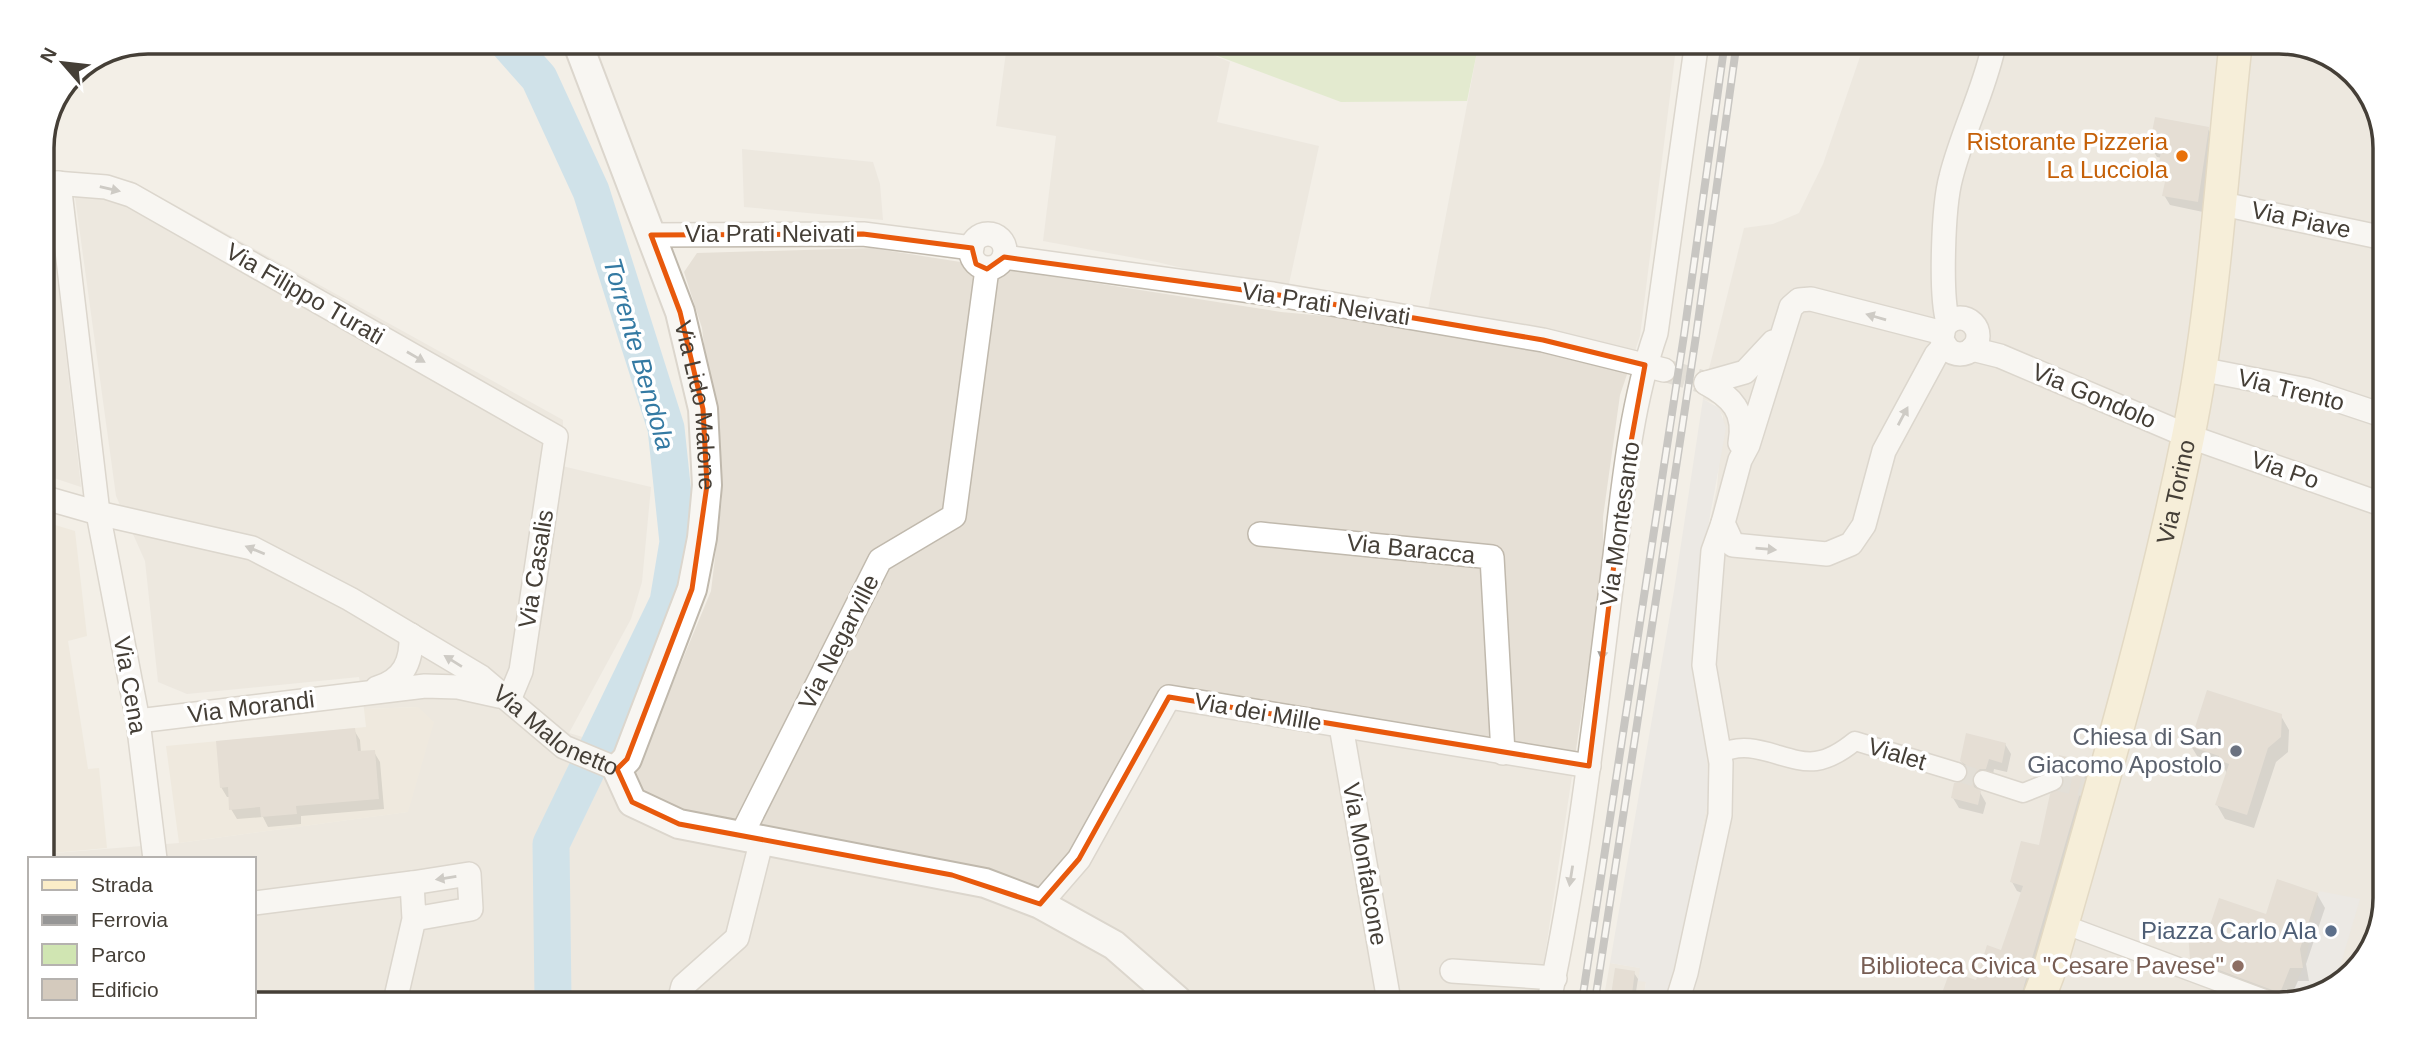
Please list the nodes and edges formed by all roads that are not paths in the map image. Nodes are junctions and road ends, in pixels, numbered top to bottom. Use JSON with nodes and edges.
{"nodes":[{"id":1,"x":582,"y":54,"type":"edge"},
{"id":2,"x":1695,"y":54,"type":"edge"},
{"id":3,"x":1992,"y":54,"type":"edge"},
{"id":4,"x":2235,"y":54,"type":"edge"},
{"id":5,"x":54,"y":183,"type":"edge"},
{"id":6,"x":2218,"y":203,"type":"junction"},
{"id":7,"x":54,"y":210,"type":"edge"},
{"id":8,"x":651,"y":235,"type":"junction"},
{"id":9,"x":2373,"y":236,"type":"edge"},
{"id":10,"x":972,"y":248,"type":"junction"},
{"id":11,"x":996,"y":263,"type":"junction"},
{"id":12,"x":1783,"y":328,"type":"junction"},
{"id":13,"x":1959,"y":334,"type":"junction"},
{"id":14,"x":1654,"y":368,"type":"junction"},
{"id":15,"x":2200,"y":369,"type":"junction"},
{"id":16,"x":2373,"y":412,"type":"edge"},
{"id":17,"x":2188,"y":436,"type":"junction"},
{"id":18,"x":556,"y":437,"type":"joint"},
{"id":19,"x":1740,"y":460,"type":"junction"},
{"id":20,"x":54,"y":500,"type":"edge"},
{"id":21,"x":2373,"y":501,"type":"edge"},
{"id":22,"x":98,"y":513,"type":"junction"},
{"id":23,"x":1723,"y":523,"type":"junction"},
{"id":24,"x":1260,"y":534,"type":"dead end"},
{"id":25,"x":1733,"y":545,"type":"junction"},
{"id":26,"x":1714,"y":560,"type":"junction"},
{"id":27,"x":411,"y":635,"type":"junction"},
{"id":28,"x":364,"y":692,"type":"junction"},
{"id":29,"x":509,"y":700,"type":"junction"},
{"id":30,"x":138,"y":721,"type":"junction"},
{"id":31,"x":1341,"y":726,"type":"junction"},
{"id":32,"x":1503,"y":752,"type":"junction"},
{"id":33,"x":1720,"y":754,"type":"junction"},
{"id":34,"x":612,"y":766,"type":"junction"},
{"id":35,"x":1589,"y":766,"type":"junction"},
{"id":36,"x":1957,"y":772,"type":"tunnel mouth"},
{"id":37,"x":1983,"y":780,"type":"tunnel mouth"},
{"id":38,"x":2053,"y":781,"type":"tunnel mouth"},
{"id":39,"x":752,"y":838,"type":"junction"},
{"id":40,"x":155,"y":857,"type":"edge"},
{"id":41,"x":412,"y":883,"type":"junction"},
{"id":42,"x":256,"y":903,"type":"edge"},
{"id":43,"x":1040,"y":904,"type":"junction"},
{"id":44,"x":414,"y":919,"type":"junction"},
{"id":45,"x":2063,"y":924,"type":"junction"},
{"id":46,"x":1452,"y":971,"type":"dead end"},
{"id":47,"x":1555,"y":978,"type":"junction"},
{"id":48,"x":397,"y":992,"type":"edge"},
{"id":49,"x":682,"y":992,"type":"edge"},
{"id":50,"x":1168,"y":992,"type":"edge"},
{"id":51,"x":1387,"y":992,"type":"edge"},
{"id":52,"x":1551,"y":992,"type":"edge"},
{"id":53,"x":1680,"y":992,"type":"edge"},
{"id":54,"x":2041,"y":992,"type":"edge"},
{"id":55,"x":2246,"y":992,"type":"edge"}],
"edges":[{"from":1,"to":8,"type":"street","name":"Via Lido Malone"},
{"from":2,"to":14,"type":"street","name":"Via Montesanto"},
{"from":3,"to":13,"type":"street","name":"Via Gondolo"},
{"from":4,"to":6,"type":"main road","name":"Via Torino"},
{"from":5,"to":18,"type":"street","name":"Via Filippo Turati","one_way":true},
{"from":6,"to":9,"type":"street","name":"Via Piave"},
{"from":6,"to":15,"type":"main road","name":"Via Torino"},
{"from":7,"to":22,"type":"street","name":"Via Cena"},
{"from":8,"to":10,"type":"street","name":"Via Prati Neivati"},
{"from":8,"to":34,"type":"street","name":"Via Lido Malone"},
{"from":10,"to":11,"type":"street"},
{"from":10,"to":11,"type":"street"},
{"from":11,"to":14,"type":"street","name":"Via Prati Neivati"},
{"from":11,"to":39,"type":"street","name":"Via Negarville"},
{"from":13,"to":12,"type":"street","one_way":true},
{"from":12,"to":19,"type":"street"},
{"from":12,"to":19,"type":"street"},
{"from":13,"to":17,"type":"street","name":"Via Gondolo"},
{"from":25,"to":13,"type":"street","one_way":true},
{"from":14,"to":35,"type":"street","name":"Via Montesanto","one_way":true},
{"from":15,"to":16,"type":"street","name":"Via Trento"},
{"from":15,"to":17,"type":"main road","name":"Via Torino"},
{"from":17,"to":21,"type":"street","name":"Via Po"},
{"from":17,"to":45,"type":"main road","name":"Via Torino"},
{"from":18,"to":29,"type":"street","name":"Via Casalis"},
{"from":19,"to":23,"type":"street"},
{"from":20,"to":22,"type":"street","name":"Via Malonetto"},
{"from":27,"to":22,"type":"street","name":"Via Malonetto","one_way":true},
{"from":22,"to":30,"type":"street","name":"Via Cena"},
{"from":23,"to":25,"type":"street"},
{"from":23,"to":26,"type":"street"},
{"from":24,"to":32,"type":"street","name":"Via Baracca"},
{"from":25,"to":26,"type":"street"},
{"from":26,"to":33,"type":"street"},
{"from":27,"to":28,"type":"street","name":"Via Morandi"},
{"from":29,"to":27,"type":"street","name":"Via Malonetto","one_way":true},
{"from":28,"to":29,"type":"street","name":"Via Morandi"},
{"from":28,"to":30,"type":"street","name":"Via Morandi"},
{"from":29,"to":34,"type":"street","name":"Via Malonetto"},
{"from":30,"to":40,"type":"street","name":"Via Cena"},
{"from":31,"to":32,"type":"street","name":"Via dei Mille"},
{"from":31,"to":43,"type":"street","name":"Via dei Mille"},
{"from":31,"to":51,"type":"street","name":"Via Monfalcone"},
{"from":32,"to":35,"type":"street","name":"Via dei Mille"},
{"from":33,"to":36,"type":"street","name":"Vialet"},
{"from":33,"to":53,"type":"street"},
{"from":34,"to":39,"type":"street","name":"Via Malonetto"},
{"from":35,"to":47,"type":"street","name":"Via Montesanto","one_way":true},
{"from":37,"to":38,"type":"street"},
{"from":39,"to":43,"type":"street","name":"Via Malonetto"},
{"from":39,"to":49,"type":"street"},
{"from":41,"to":42,"type":"street"},
{"from":41,"to":44,"type":"street"},
{"from":44,"to":41,"type":"street","one_way":true},
{"from":43,"to":50,"type":"street","name":"Via Malonetto"},
{"from":44,"to":48,"type":"street"},
{"from":45,"to":54,"type":"main road","name":"Via Torino"},
{"from":45,"to":55,"type":"street"},
{"from":46,"to":47,"type":"street"},
{"from":47,"to":52,"type":"street","name":"Via Montesanto"}]}
